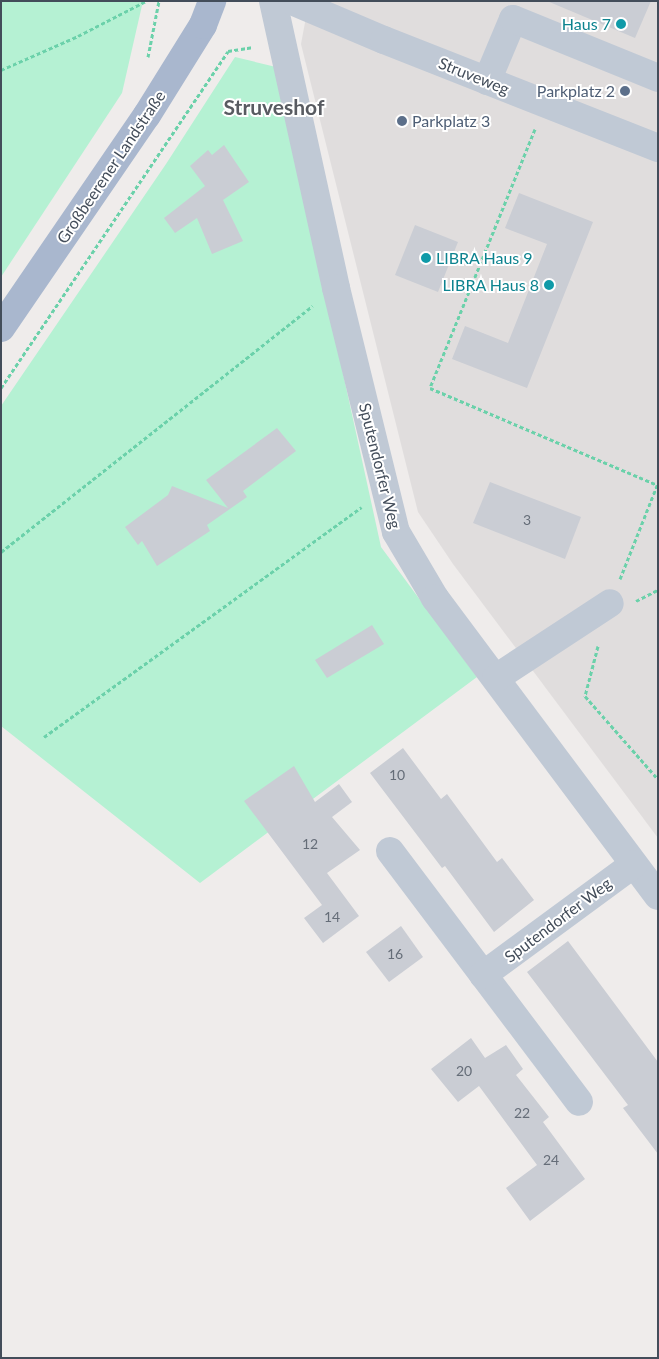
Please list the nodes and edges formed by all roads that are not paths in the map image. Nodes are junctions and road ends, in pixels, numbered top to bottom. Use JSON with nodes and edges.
{"nodes":[{"id":1,"x":212,"y":1,"type":"edge"},
{"id":2,"x":273,"y":1,"type":"edge"},
{"id":3,"x":292,"y":1,"type":"edge"},
{"id":4,"x":658,"y":78,"type":"edge"},
{"id":5,"x":487,"y":81,"type":"junction"},
{"id":6,"x":658,"y":147,"type":"edge"},
{"id":7,"x":1,"y":328,"type":"edge"},
{"id":8,"x":623,"y":603,"type":"road end"},
{"id":9,"x":496,"y":678,"type":"junction"},
{"id":10,"x":390,"y":851,"type":"dead end"},
{"id":11,"x":634,"y":864,"type":"junction"},
{"id":12,"x":658,"y":896,"type":"edge"},
{"id":13,"x":483,"y":976,"type":"junction"},
{"id":14,"x":579,"y":1102,"type":"dead end"}],
"edges":[{"from":1,"to":7,"type":"main road","name":"Großbeerener Landstraße"},
{"from":2,"to":9,"type":"street","name":"Sputendorfer Weg"},
{"from":3,"to":5,"type":"street","name":"Struveweg"},
{"from":4,"to":5,"type":"street"},
{"from":5,"to":6,"type":"street","name":"Struveweg"},
{"from":8,"to":9,"type":"street"},
{"from":9,"to":11,"type":"street","name":"Sputendorfer Weg"},
{"from":10,"to":13,"type":"street"},
{"from":11,"to":12,"type":"street","name":"Sputendorfer Weg"},
{"from":11,"to":13,"type":"street","name":"Sputendorfer Weg"},
{"from":13,"to":14,"type":"street"}]}
